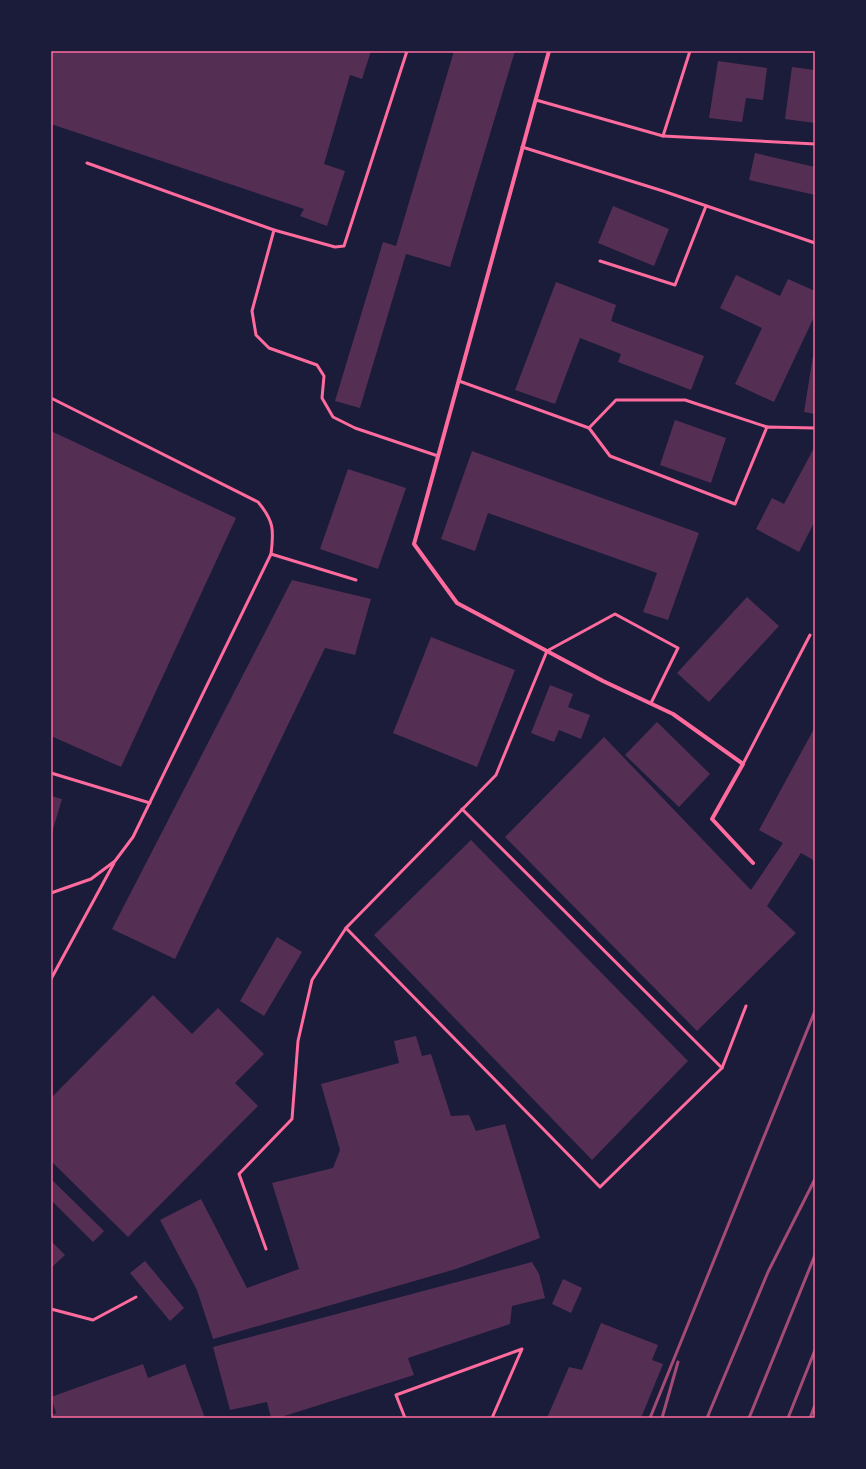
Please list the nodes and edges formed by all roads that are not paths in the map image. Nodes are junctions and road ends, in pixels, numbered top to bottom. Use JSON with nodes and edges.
{"nodes":[{"id":1,"x":407,"y":51,"type":"edge"},
{"id":2,"x":549,"y":51,"type":"edge"},
{"id":3,"x":690,"y":51,"type":"edge"},
{"id":4,"x":536,"y":100,"type":"junction"},
{"id":5,"x":663,"y":136,"type":"junction"},
{"id":6,"x":815,"y":144,"type":"edge"},
{"id":7,"x":522,"y":147,"type":"junction"},
{"id":8,"x":87,"y":163,"type":"dead end"},
{"id":9,"x":706,"y":206,"type":"junction"},
{"id":10,"x":274,"y":230,"type":"junction"},
{"id":11,"x":815,"y":243,"type":"edge"},
{"id":12,"x":600,"y":261,"type":"dead end"},
{"id":13,"x":459,"y":381,"type":"junction"},
{"id":14,"x":51,"y":398,"type":"edge"},
{"id":15,"x":766,"y":427,"type":"junction"},
{"id":16,"x":589,"y":428,"type":"junction"},
{"id":17,"x":815,"y":428,"type":"edge"},
{"id":18,"x":438,"y":456,"type":"junction"},
{"id":19,"x":271,"y":554,"type":"junction"},
{"id":20,"x":356,"y":580,"type":"dead end"},
{"id":21,"x":810,"y":636,"type":"dead end"},
{"id":22,"x":547,"y":651,"type":"junction"},
{"id":23,"x":651,"y":703,"type":"junction"},
{"id":24,"x":743,"y":764,"type":"junction"},
{"id":25,"x":51,"y":773,"type":"edge"},
{"id":26,"x":150,"y":803,"type":"junction"},
{"id":27,"x":462,"y":809,"type":"junction"},
{"id":28,"x":115,"y":861,"type":"junction"},
{"id":29,"x":754,"y":863,"type":"dead end"},
{"id":30,"x":51,"y":893,"type":"edge"},
{"id":31,"x":346,"y":928,"type":"junction"},
{"id":32,"x":51,"y":979,"type":"edge"},
{"id":33,"x":746,"y":1006,"type":"dead end"},
{"id":34,"x":722,"y":1068,"type":"junction"},
{"id":35,"x":266,"y":1249,"type":"dead end"},
{"id":36,"x":136,"y":1297,"type":"dead end"},
{"id":37,"x":51,"y":1309,"type":"edge"},
{"id":38,"x":405,"y":1418,"type":"edge"},
{"id":39,"x":492,"y":1418,"type":"edge"}],
"edges":[{"from":1,"to":10,"type":"lane"},
{"from":2,"to":4,"type":"street"},
{"from":3,"to":5,"type":"lane"},
{"from":4,"to":5,"type":"lane"},
{"from":4,"to":7,"type":"street"},
{"from":5,"to":6,"type":"lane"},
{"from":7,"to":9,"type":"lane"},
{"from":7,"to":13,"type":"street"},
{"from":8,"to":10,"type":"lane"},
{"from":9,"to":11,"type":"lane"},
{"from":9,"to":12,"type":"lane"},
{"from":10,"to":18,"type":"lane"},
{"from":13,"to":16,"type":"lane"},
{"from":13,"to":18,"type":"street"},
{"from":14,"to":19,"type":"lane"},
{"from":15,"to":16,"type":"lane"},
{"from":15,"to":16,"type":"lane"},
{"from":15,"to":17,"type":"lane"},
{"from":18,"to":22,"type":"street"},
{"from":19,"to":20,"type":"lane"},
{"from":19,"to":26,"type":"lane"},
{"from":21,"to":24,"type":"lane"},
{"from":22,"to":23,"type":"street"},
{"from":22,"to":23,"type":"lane"},
{"from":22,"to":27,"type":"lane"},
{"from":23,"to":24,"type":"street"},
{"from":24,"to":29,"type":"street"},
{"from":25,"to":26,"type":"lane"},
{"from":26,"to":28,"type":"lane"},
{"from":27,"to":31,"type":"lane"},
{"from":27,"to":34,"type":"lane"},
{"from":28,"to":30,"type":"lane"},
{"from":28,"to":32,"type":"lane"},
{"from":31,"to":34,"type":"lane"},
{"from":31,"to":35,"type":"lane"},
{"from":33,"to":34,"type":"lane"},
{"from":36,"to":37,"type":"lane"},
{"from":38,"to":39,"type":"lane"}]}
